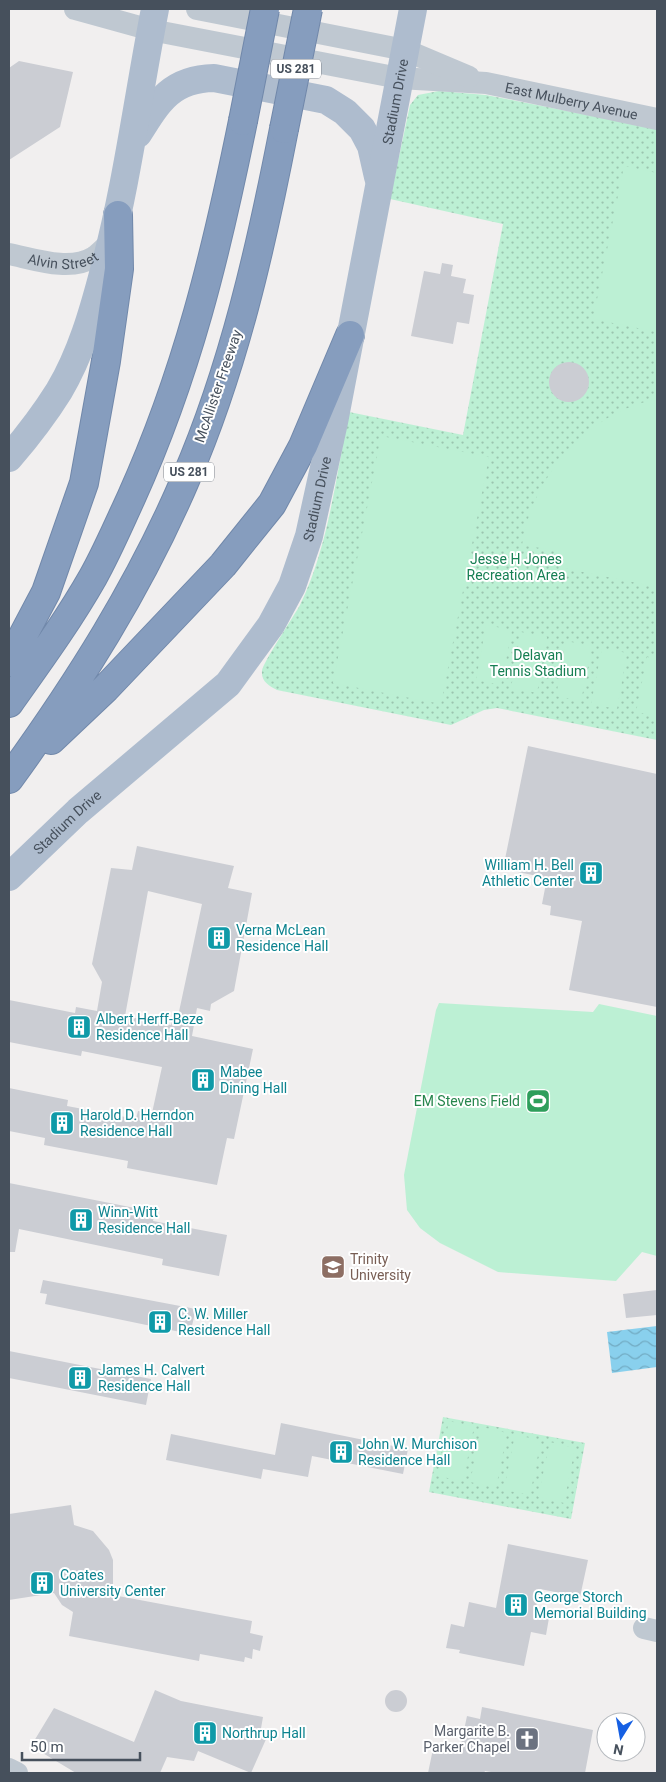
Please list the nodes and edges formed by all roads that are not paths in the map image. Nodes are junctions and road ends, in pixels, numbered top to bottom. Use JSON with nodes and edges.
{"nodes":[{"id":1,"x":75,"y":9,"type":"edge"},
{"id":2,"x":197,"y":9,"type":"edge"},
{"id":3,"x":265,"y":9,"type":"edge"},
{"id":4,"x":308,"y":9,"type":"edge"},
{"id":5,"x":413,"y":9,"type":"edge"},
{"id":6,"x":153,"y":19,"type":"edge"},
{"id":7,"x":405,"y":50,"type":"junction"},
{"id":8,"x":399,"y":78,"type":"junction"},
{"id":9,"x":486,"y":84,"type":"junction"},
{"id":10,"x":657,"y":119,"type":"edge"},
{"id":11,"x":132,"y":145,"type":"junction"},
{"id":12,"x":379,"y":183,"type":"junction"},
{"id":13,"x":115,"y":228,"type":"junction"},
{"id":14,"x":9,"y":254,"type":"edge"},
{"id":15,"x":350,"y":335,"type":"junction"},
{"id":16,"x":9,"y":458,"type":"edge"},
{"id":17,"x":9,"y":662,"type":"edge"},
{"id":18,"x":9,"y":703,"type":"edge"},
{"id":19,"x":9,"y":779,"type":"edge"},
{"id":20,"x":9,"y":877,"type":"edge"},
{"id":21,"x":9,"y":1769,"type":"edge"},
{"id":22,"x":16,"y":1773,"type":"edge"}],
"edges":[{"from":1,"to":6,"type":"street","name":"East Mulberry Avenue"},
{"from":2,"to":7,"type":"street","name":"East Mulberry Avenue"},
{"from":3,"to":18,"type":"highway","number":"US 281","bridge":true},
{"from":4,"to":19,"type":"highway","name":"McAllister Freeway","number":"US 281","bridge":true},
{"from":5,"to":7,"type":"main road","name":"Stadium Drive"},
{"from":6,"to":8,"type":"street","name":"East Mulberry Avenue"},
{"from":6,"to":11,"type":"main road"},
{"from":7,"to":8,"type":"main road","name":"Stadium Drive"},
{"from":7,"to":9,"type":"street","name":"East Mulberry Avenue"},
{"from":8,"to":9,"type":"street","name":"East Mulberry Avenue"},
{"from":8,"to":12,"type":"main road","name":"Stadium Drive"},
{"from":9,"to":10,"type":"street","name":"East Mulberry Avenue"},
{"from":11,"to":12,"type":"main road"},
{"from":11,"to":13,"type":"main road"},
{"from":12,"to":15,"type":"main road","name":"Stadium Drive"},
{"from":13,"to":14,"type":"street","name":"Alvin Street"},
{"from":13,"to":16,"type":"main road"},
{"from":13,"to":17,"type":"highway"},
{"from":15,"to":19,"type":"highway"},
{"from":15,"to":20,"type":"main road","name":"Stadium Drive"},
{"from":21,"to":22,"type":"street"}]}
